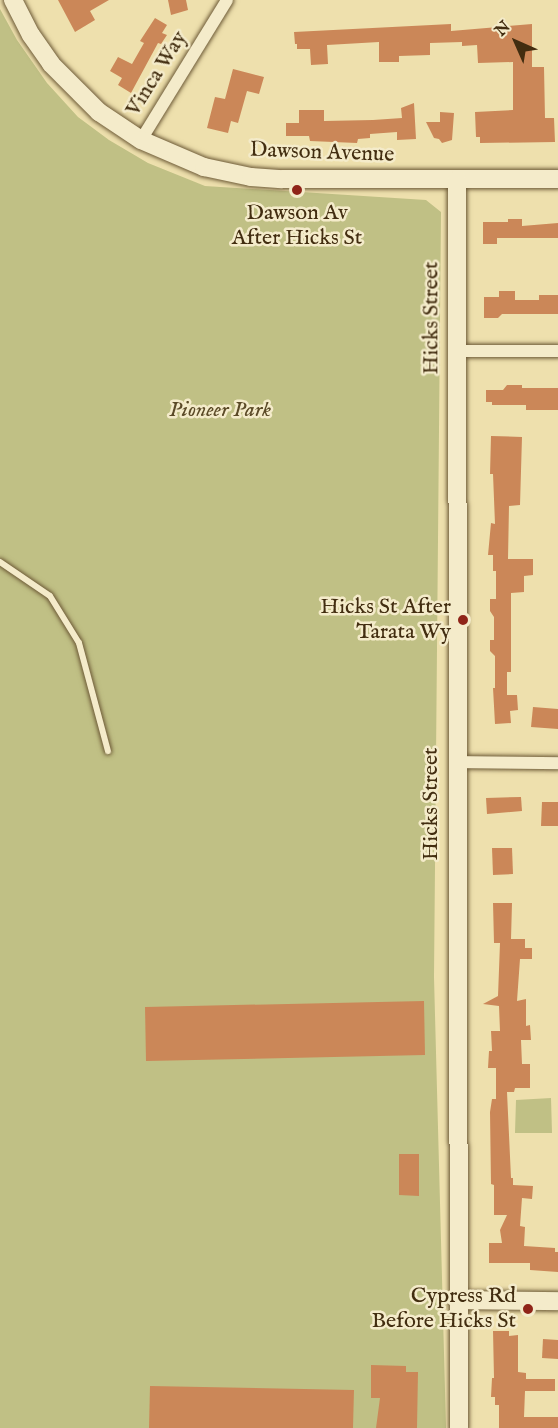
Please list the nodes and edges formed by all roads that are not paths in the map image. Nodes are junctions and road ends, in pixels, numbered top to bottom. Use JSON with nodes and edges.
{"nodes":[{"id":1,"x":13,"y":0,"type":"edge"},
{"id":2,"x":227,"y":0,"type":"edge"},
{"id":3,"x":141,"y":140,"type":"junction"},
{"id":4,"x":558,"y":179,"type":"edge"},
{"id":5,"x":457,"y":180,"type":"junction"},
{"id":6,"x":456,"y":351,"type":"junction"},
{"id":7,"x":558,"y":351,"type":"edge"},
{"id":8,"x":0,"y":562,"type":"edge"},
{"id":9,"x":108,"y":751,"type":"dead end"},
{"id":10,"x":456,"y":762,"type":"junction"},
{"id":11,"x":558,"y":763,"type":"edge"},
{"id":12,"x":457,"y":1300,"type":"junction"},
{"id":13,"x":558,"y":1301,"type":"edge"},
{"id":14,"x":459,"y":1428,"type":"edge"}],
"edges":[{"from":1,"to":3,"type":"street","name":"Dawson Avenue"},
{"from":2,"to":3,"type":"street","name":"Vinca Way"},
{"from":3,"to":5,"type":"street","name":"Dawson Avenue"},
{"from":4,"to":5,"type":"street","name":"Dawson Avenue"},
{"from":5,"to":6,"type":"street","name":"Hicks Street"},
{"from":6,"to":7,"type":"street"},
{"from":6,"to":10,"type":"street","name":"Hicks Street"},
{"from":8,"to":9,"type":"lane"},
{"from":10,"to":11,"type":"street"},
{"from":10,"to":12,"type":"street","name":"Hicks Street"},
{"from":12,"to":13,"type":"street"},
{"from":12,"to":14,"type":"street","name":"Hicks Street"}]}
